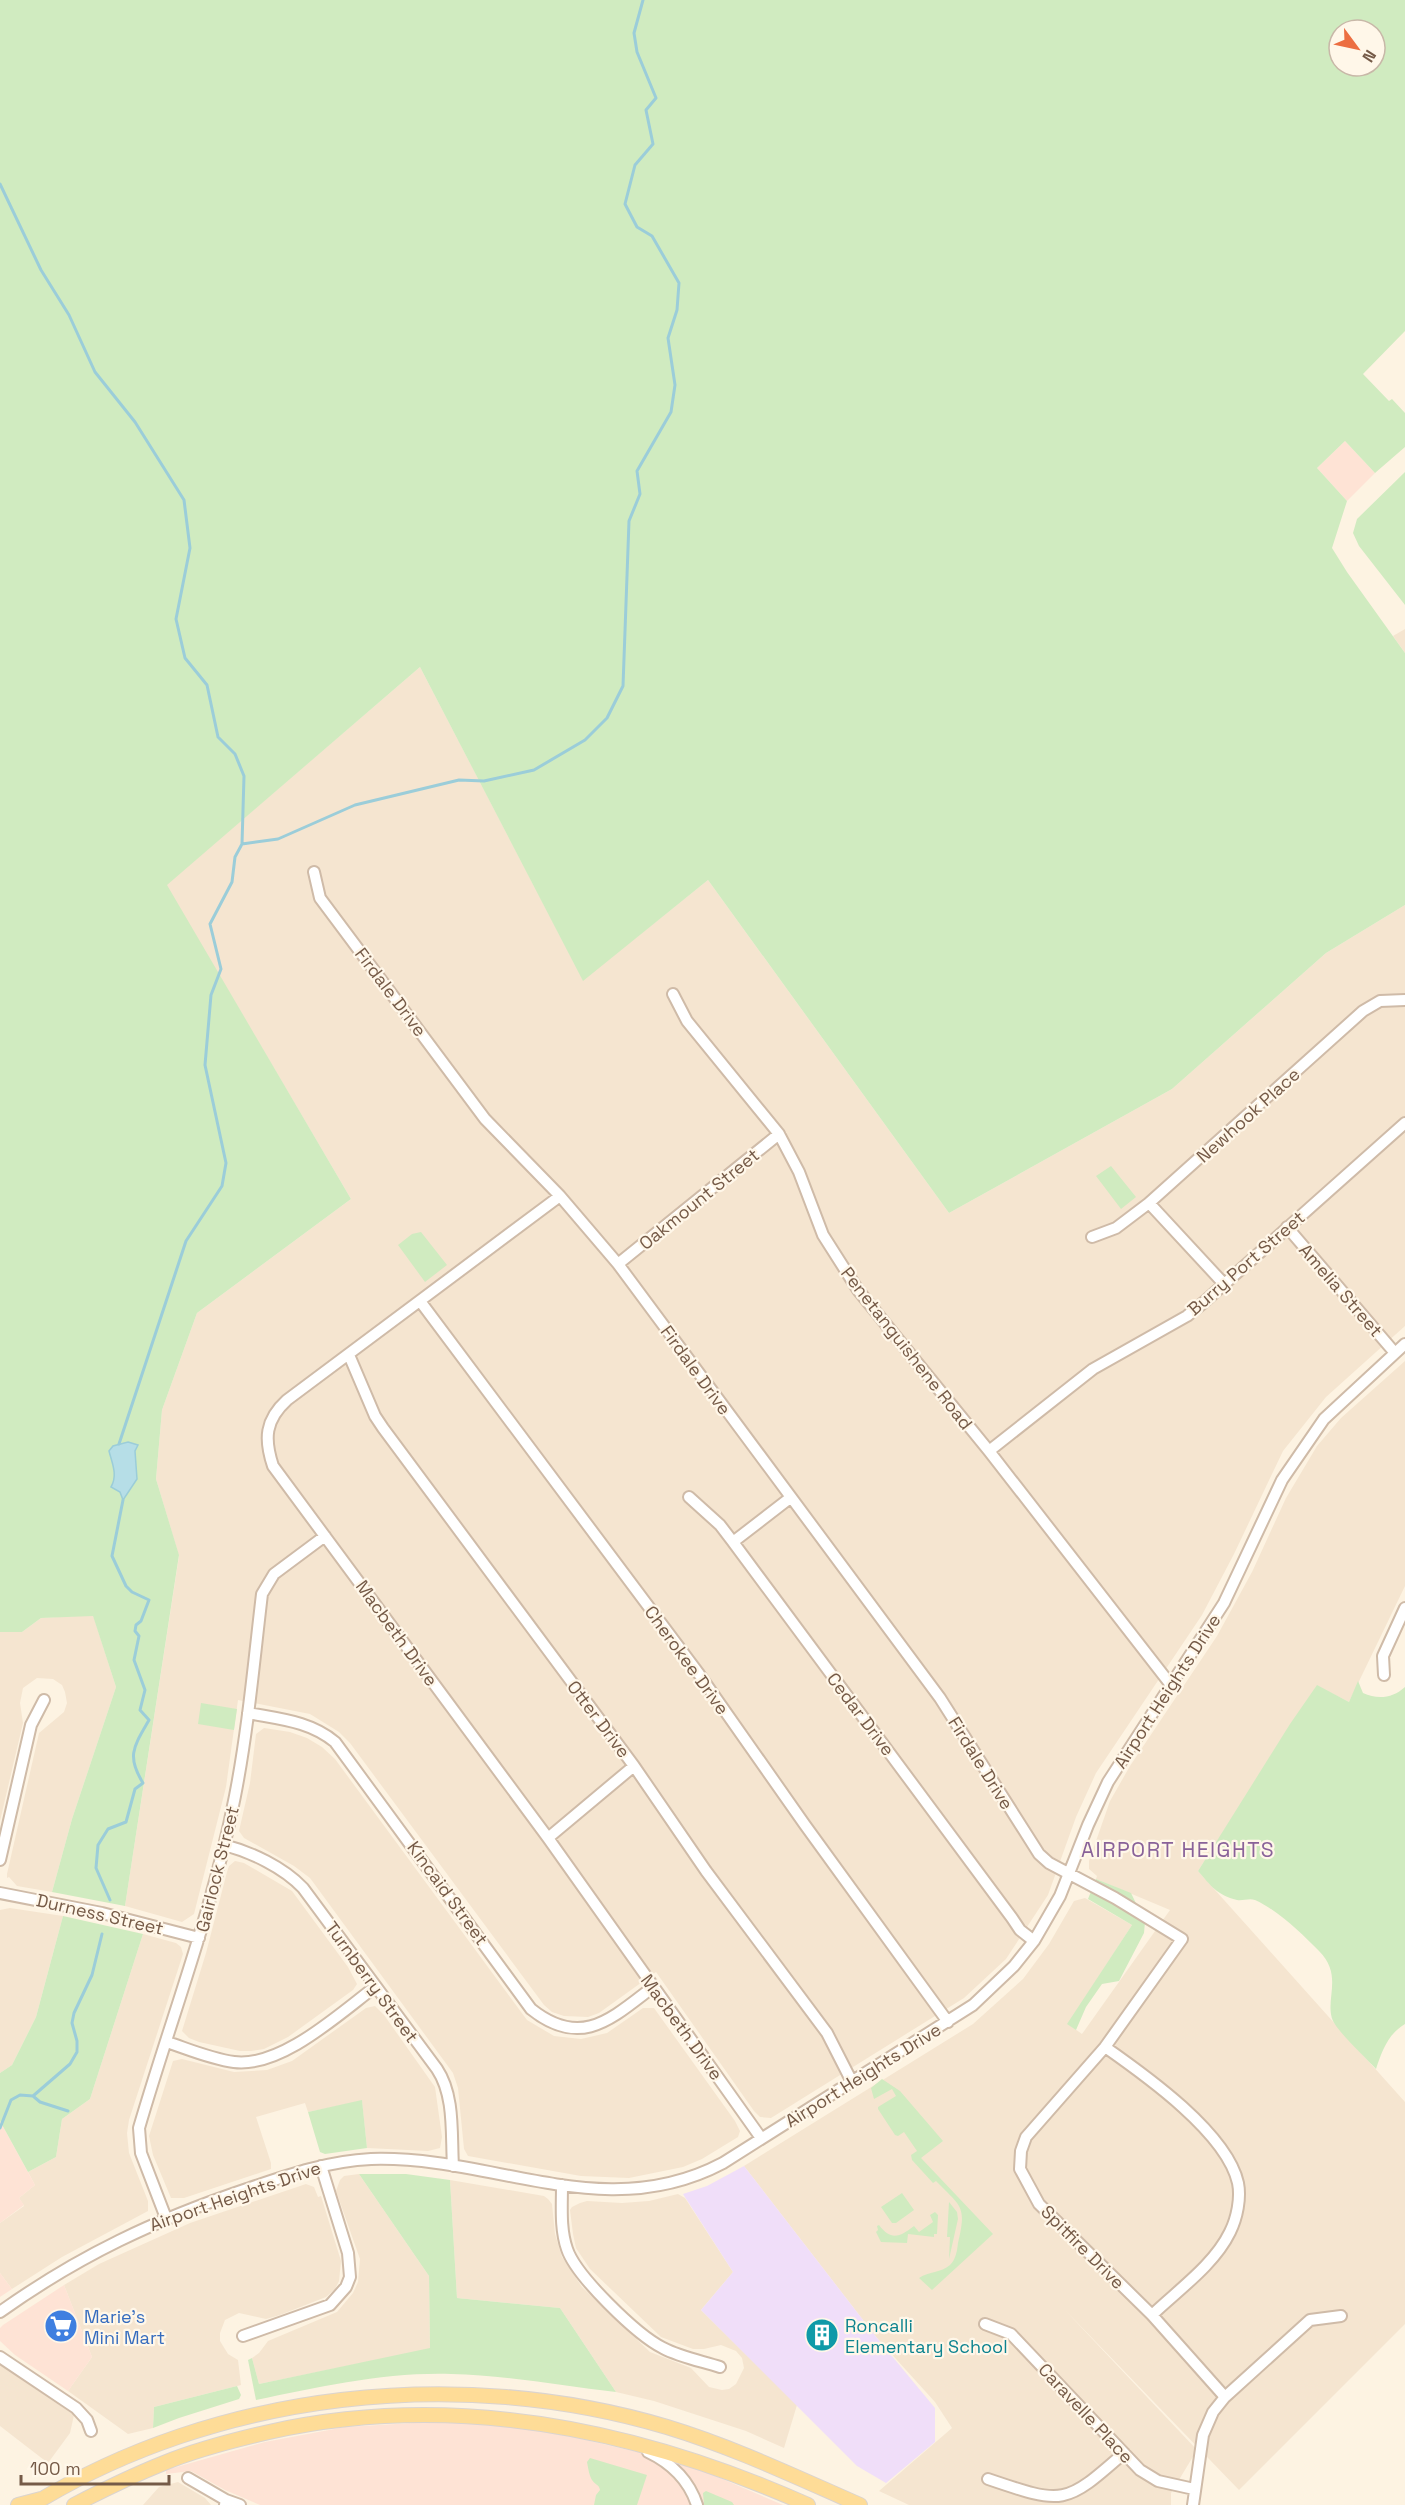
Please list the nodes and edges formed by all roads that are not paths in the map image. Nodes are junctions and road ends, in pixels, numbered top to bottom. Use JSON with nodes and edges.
{"nodes":[{"id":1,"x":314,"y":872,"type":"dead end"},
{"id":2,"x":673,"y":994,"type":"dead end"},
{"id":3,"x":1405,"y":1000,"type":"edge"},
{"id":4,"x":1405,"y":1124,"type":"edge"},
{"id":5,"x":779,"y":1134,"type":"junction"},
{"id":6,"x":560,"y":1196,"type":"junction"},
{"id":7,"x":1149,"y":1203,"type":"junction"},
{"id":8,"x":1287,"y":1227,"type":"junction"},
{"id":9,"x":1092,"y":1237,"type":"dead end"},
{"id":10,"x":618,"y":1264,"type":"junction"},
{"id":11,"x":1225,"y":1285,"type":"junction"},
{"id":12,"x":420,"y":1301,"type":"junction"},
{"id":13,"x":1405,"y":1344,"type":"edge"},
{"id":14,"x":1395,"y":1353,"type":"junction"},
{"id":15,"x":349,"y":1355,"type":"junction"},
{"id":16,"x":989,"y":1451,"type":"junction"},
{"id":17,"x":689,"y":1497,"type":"dead end"},
{"id":18,"x":790,"y":1498,"type":"junction"},
{"id":19,"x":325,"y":1536,"type":"junction"},
{"id":20,"x":734,"y":1542,"type":"junction"},
{"id":21,"x":1405,"y":1608,"type":"edge"},
{"id":22,"x":1384,"y":1675,"type":"dead end"},
{"id":23,"x":1171,"y":1685,"type":"junction"},
{"id":24,"x":44,"y":1701,"type":"dead end"},
{"id":25,"x":248,"y":1713,"type":"junction"},
{"id":26,"x":634,"y":1766,"type":"junction"},
{"id":27,"x":548,"y":1838,"type":"junction"},
{"id":28,"x":224,"y":1845,"type":"junction"},
{"id":29,"x":1,"y":1847,"type":"edge"},
{"id":30,"x":0,"y":1860,"type":"edge"},
{"id":31,"x":1070,"y":1873,"type":"junction"},
{"id":32,"x":0,"y":1893,"type":"edge"},
{"id":33,"x":199,"y":1938,"type":"junction"},
{"id":34,"x":1182,"y":1939,"type":"joint"},
{"id":35,"x":1034,"y":1941,"type":"junction"},
{"id":36,"x":375,"y":1987,"type":"junction"},
{"id":37,"x":653,"y":1987,"type":"junction"},
{"id":38,"x":948,"y":2022,"type":"junction"},
{"id":39,"x":167,"y":2042,"type":"junction"},
{"id":40,"x":1105,"y":2047,"type":"junction"},
{"id":41,"x":852,"y":2082,"type":"junction"},
{"id":42,"x":761,"y":2138,"type":"junction"},
{"id":43,"x":321,"y":2166,"type":"junction"},
{"id":44,"x":453,"y":2166,"type":"junction"},
{"id":45,"x":562,"y":2185,"type":"junction"},
{"id":46,"x":166,"y":2218,"type":"junction"},
{"id":47,"x":0,"y":2312,"type":"edge"},
{"id":48,"x":1152,"y":2315,"type":"junction"},
{"id":49,"x":1341,"y":2316,"type":"dead end"},
{"id":50,"x":985,"y":2324,"type":"dead end"},
{"id":51,"x":243,"y":2336,"type":"dead end"},
{"id":52,"x":0,"y":2357,"type":"edge"},
{"id":53,"x":720,"y":2367,"type":"dead end"},
{"id":54,"x":1225,"y":2397,"type":"junction"},
{"id":55,"x":91,"y":2431,"type":"dead end"},
{"id":56,"x":621,"y":2439,"type":"junction"},
{"id":57,"x":1124,"y":2454,"type":"junction"},
{"id":58,"x":188,"y":2478,"type":"dead end"},
{"id":59,"x":988,"y":2479,"type":"dead end"},
{"id":60,"x":1194,"y":2489,"type":"junction"},
{"id":61,"x":38,"y":2502,"type":"edge"},
{"id":62,"x":226,"y":2503,"type":"edge"},
{"id":63,"x":18,"y":2505,"type":"edge"},
{"id":64,"x":74,"y":2505,"type":"edge"},
{"id":65,"x":240,"y":2505,"type":"edge"},
{"id":66,"x":697,"y":2505,"type":"edge"},
{"id":67,"x":808,"y":2505,"type":"edge"},
{"id":68,"x":860,"y":2505,"type":"edge"},
{"id":69,"x":1192,"y":2505,"type":"edge"}],
"edges":[{"from":1,"to":6,"type":"street","name":"Firdale Drive"},
{"from":2,"to":5,"type":"street","name":"Penetanguishene Road"},
{"from":3,"to":7,"type":"street","name":"Newhook Place"},
{"from":4,"to":8,"type":"street","name":"Burry Port Street"},
{"from":5,"to":10,"type":"street","name":"Oakmount Street"},
{"from":5,"to":16,"type":"street","name":"Penetanguishene Road"},
{"from":6,"to":10,"type":"street","name":"Firdale Drive"},
{"from":6,"to":12,"type":"street","name":"Macbeth Drive"},
{"from":7,"to":9,"type":"street","name":"Newhook Place"},
{"from":7,"to":11,"type":"street"},
{"from":8,"to":11,"type":"street","name":"Burry Port Street"},
{"from":8,"to":14,"type":"street","name":"Amelia Street"},
{"from":10,"to":18,"type":"street","name":"Firdale Drive"},
{"from":11,"to":16,"type":"street","name":"Burry Port Street"},
{"from":12,"to":15,"type":"street","name":"Macbeth Drive"},
{"from":12,"to":38,"type":"street","name":"Cherokee Drive"},
{"from":13,"to":14,"type":"street","name":"Airport Heights Drive"},
{"from":14,"to":23,"type":"street","name":"Airport Heights Drive"},
{"from":15,"to":19,"type":"street","name":"Macbeth Drive"},
{"from":15,"to":26,"type":"street","name":"Otter Drive"},
{"from":16,"to":23,"type":"street","name":"Penetanguishene Road"},
{"from":17,"to":20,"type":"street","name":"Cedar Drive"},
{"from":18,"to":20,"type":"street"},
{"from":18,"to":31,"type":"street","name":"Firdale Drive"},
{"from":19,"to":25,"type":"street","name":"Gairlock Street"},
{"from":19,"to":27,"type":"street","name":"Macbeth Drive"},
{"from":20,"to":35,"type":"street","name":"Cedar Drive"},
{"from":21,"to":22,"type":"street"},
{"from":23,"to":31,"type":"street","name":"Airport Heights Drive"},
{"from":24,"to":29,"type":"street"},
{"from":25,"to":28,"type":"street","name":"Gairlock Street"},
{"from":25,"to":37,"type":"street","name":"Kincaid Street"},
{"from":26,"to":27,"type":"street"},
{"from":26,"to":41,"type":"street","name":"Otter Drive"},
{"from":27,"to":37,"type":"street","name":"Macbeth Drive"},
{"from":28,"to":33,"type":"street","name":"Gairlock Street"},
{"from":28,"to":36,"type":"street","name":"Turnberry Street"},
{"from":29,"to":30,"type":"street"},
{"from":31,"to":34,"type":"street","name":"Firdale Drive"},
{"from":31,"to":35,"type":"street","name":"Airport Heights Drive"},
{"from":32,"to":33,"type":"street","name":"Durness Street"},
{"from":33,"to":39,"type":"street","name":"Gairlock Street"},
{"from":34,"to":40,"type":"street","name":"Spitfire Drive"},
{"from":35,"to":38,"type":"street","name":"Airport Heights Drive"},
{"from":36,"to":39,"type":"street"},
{"from":36,"to":44,"type":"street","name":"Turnberry Street"},
{"from":37,"to":42,"type":"street","name":"Macbeth Drive"},
{"from":38,"to":41,"type":"street","name":"Airport Heights Drive"},
{"from":39,"to":46,"type":"street","name":"Gairlock Street"},
{"from":40,"to":48,"type":"street","name":"Spitfire Drive"},
{"from":40,"to":48,"type":"street"},
{"from":41,"to":42,"type":"street","name":"Airport Heights Drive"},
{"from":42,"to":45,"type":"street","name":"Airport Heights Drive"},
{"from":43,"to":44,"type":"street","name":"Airport Heights Drive"},
{"from":43,"to":46,"type":"street","name":"Airport Heights Drive"},
{"from":43,"to":51,"type":"street"},
{"from":44,"to":45,"type":"street","name":"Airport Heights Drive"},
{"from":45,"to":53,"type":"street"},
{"from":46,"to":47,"type":"street","name":"Airport Heights Drive"},
{"from":48,"to":54,"type":"street","name":"Spitfire Drive"},
{"from":49,"to":54,"type":"street"},
{"from":50,"to":57,"type":"street","name":"Caravelle Place"},
{"from":52,"to":55,"type":"street"},
{"from":54,"to":60,"type":"street"},
{"from":56,"to":64,"type":"main road"},
{"from":56,"to":66,"type":"street"},
{"from":56,"to":67,"type":"main road"},
{"from":57,"to":59,"type":"street"},
{"from":57,"to":60,"type":"street","name":"Caravelle Place"},
{"from":58,"to":62,"type":"street"},
{"from":60,"to":69,"type":"street"},
{"from":61,"to":63,"type":"main road"},
{"from":61,"to":68,"type":"main road"},
{"from":62,"to":65,"type":"street"}]}
